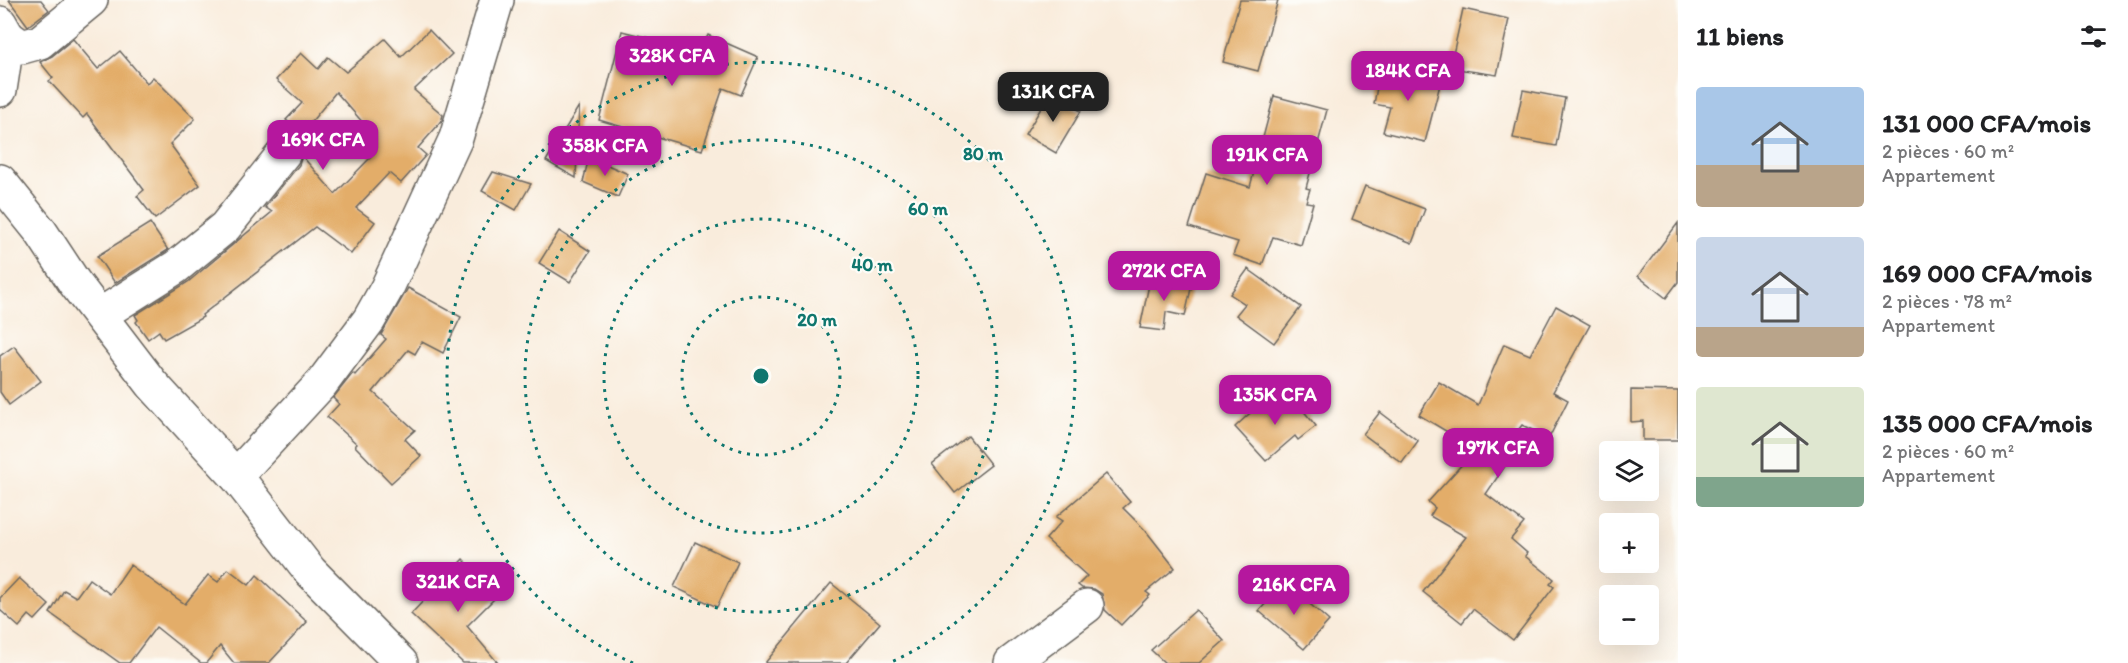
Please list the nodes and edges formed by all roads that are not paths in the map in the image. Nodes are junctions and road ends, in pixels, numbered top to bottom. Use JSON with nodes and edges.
{"nodes":[{"id":1,"x":91,"y":0,"type":"edge"},
{"id":2,"x":497,"y":0,"type":"edge"},
{"id":3,"x":4,"y":30,"type":"edge"},
{"id":4,"x":0,"y":90,"type":"edge"},
{"id":5,"x":284,"y":153,"type":"dead end"},
{"id":6,"x":0,"y":180,"type":"edge"},
{"id":7,"x":100,"y":315,"type":"junction"},
{"id":8,"x":236,"y":476,"type":"junction"},
{"id":9,"x":1087,"y":606,"type":"dead end"},
{"id":10,"x":401,"y":663,"type":"edge"},
{"id":11,"x":1011,"y":663,"type":"edge"}],
"edges":[{"from":1,"to":3,"type":"street"},
{"from":2,"to":8,"type":"street"},
{"from":3,"to":4,"type":"street"},
{"from":5,"to":7,"type":"street"},
{"from":6,"to":7,"type":"street"},
{"from":7,"to":8,"type":"street"},
{"from":8,"to":10,"type":"street"},
{"from":9,"to":11,"type":"street"}]}
